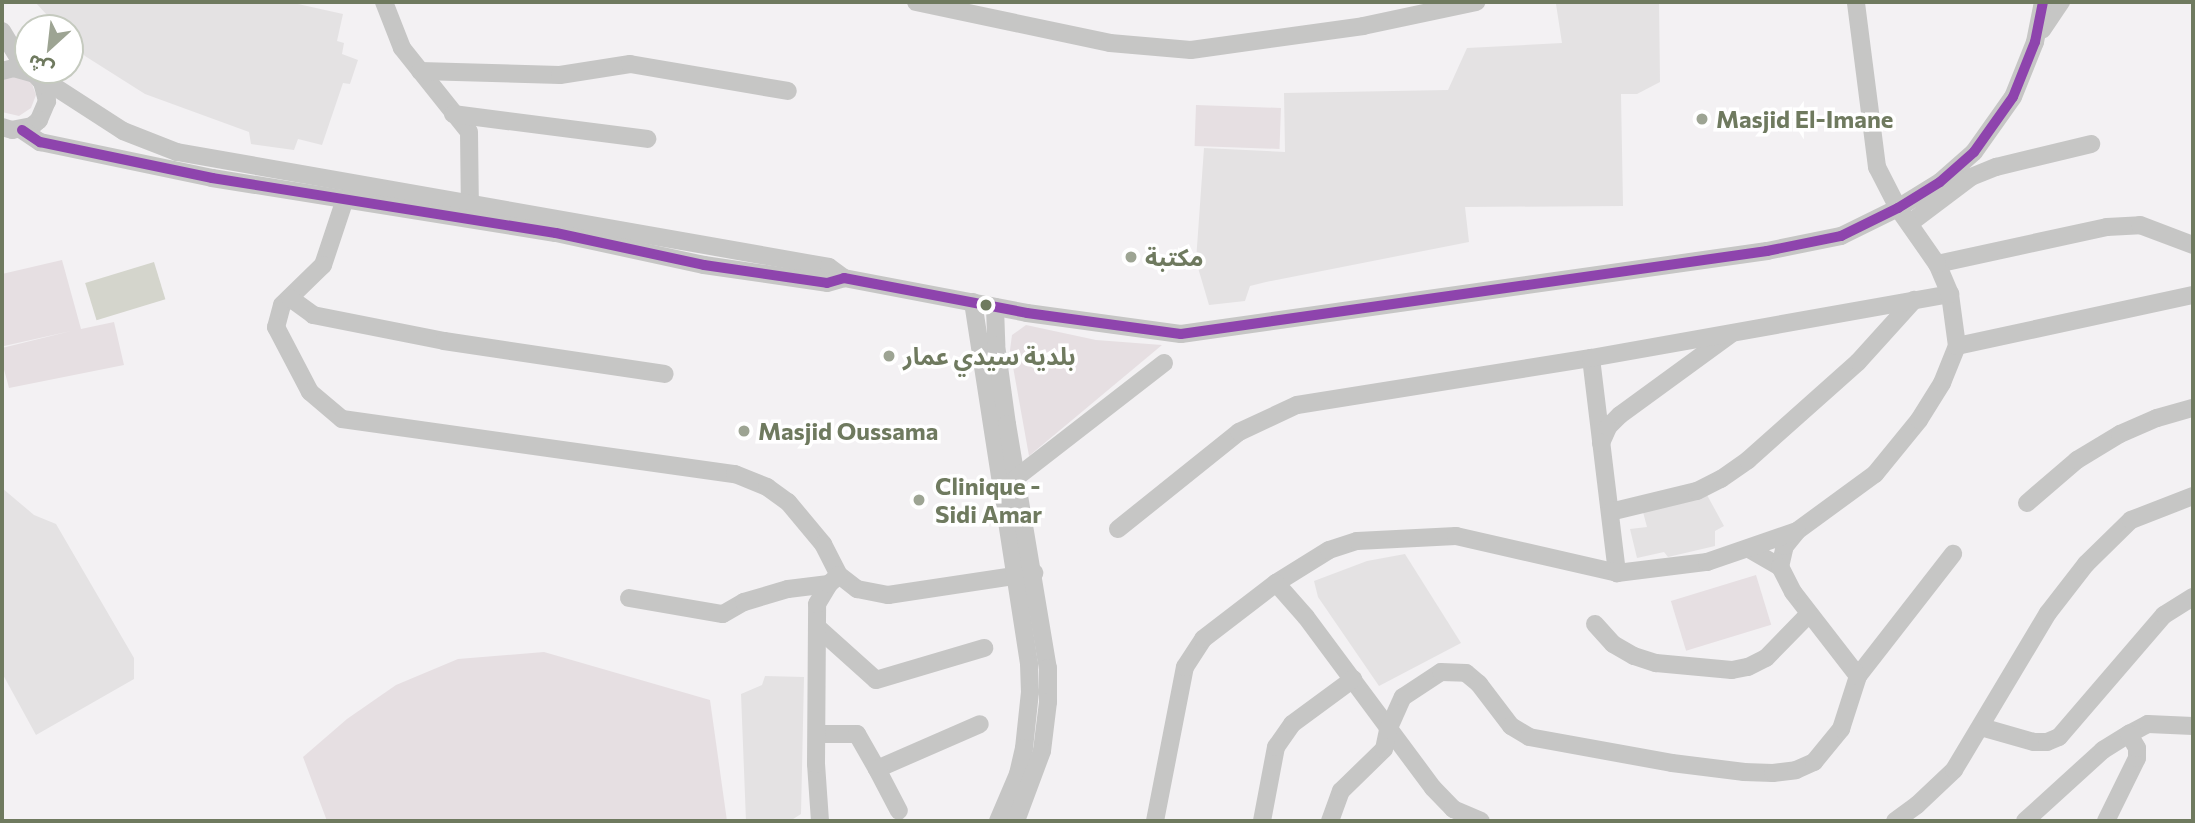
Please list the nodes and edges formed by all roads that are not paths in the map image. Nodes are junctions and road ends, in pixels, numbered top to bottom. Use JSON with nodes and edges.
{"nodes":[{"id":1,"x":384,"y":2,"type":"edge"},
{"id":2,"x":916,"y":2,"type":"edge"},
{"id":3,"x":1476,"y":2,"type":"edge"},
{"id":4,"x":1856,"y":2,"type":"edge"},
{"id":5,"x":2043,"y":2,"type":"edge"},
{"id":6,"x":2061,"y":2,"type":"edge"},
{"id":7,"x":2,"y":31,"type":"edge"},
{"id":8,"x":2035,"y":42,"type":"junction"},
{"id":9,"x":14,"y":49,"type":"edge"},
{"id":10,"x":420,"y":71,"type":"junction"},
{"id":11,"x":40,"y":84,"type":"edge"},
{"id":12,"x":49,"y":84,"type":"edge"},
{"id":13,"x":788,"y":91,"type":"dead end"},
{"id":14,"x":453,"y":114,"type":"junction"},
{"id":15,"x":2,"y":127,"type":"edge"},
{"id":16,"x":22,"y":130,"type":"junction"},
{"id":17,"x":647,"y":139,"type":"dead end"},
{"id":18,"x":2091,"y":144,"type":"dead end"},
{"id":19,"x":345,"y":199,"type":"junction"},
{"id":20,"x":1898,"y":208,"type":"junction"},
{"id":21,"x":470,"y":210,"type":"junction"},
{"id":22,"x":1910,"y":223,"type":"junction"},
{"id":23,"x":2193,"y":245,"type":"edge"},
{"id":24,"x":1937,"y":264,"type":"junction"},
{"id":25,"x":1950,"y":294,"type":"junction"},
{"id":26,"x":2193,"y":295,"type":"edge"},
{"id":27,"x":290,"y":298,"type":"junction"},
{"id":28,"x":1914,"y":300,"type":"junction"},
{"id":29,"x":973,"y":302,"type":"junction"},
{"id":30,"x":995,"y":307,"type":"junction"},
{"id":31,"x":1734,"y":332,"type":"junction"},
{"id":32,"x":1957,"y":346,"type":"junction"},
{"id":33,"x":1591,"y":358,"type":"junction"},
{"id":34,"x":1164,"y":363,"type":"dead end"},
{"id":35,"x":665,"y":374,"type":"dead end"},
{"id":36,"x":2193,"y":408,"type":"edge"},
{"id":37,"x":1601,"y":443,"type":"junction"},
{"id":38,"x":1017,"y":477,"type":"junction"},
{"id":39,"x":2193,"y":496,"type":"edge"},
{"id":40,"x":2027,"y":503,"type":"dead end"},
{"id":41,"x":1610,"y":512,"type":"junction"},
{"id":42,"x":1118,"y":529,"type":"dead end"},
{"id":43,"x":1797,"y":531,"type":"junction"},
{"id":44,"x":1749,"y":549,"type":"junction"},
{"id":45,"x":1953,"y":554,"type":"dead end"},
{"id":46,"x":1780,"y":567,"type":"junction"},
{"id":47,"x":1034,"y":573,"type":"junction"},
{"id":48,"x":1617,"y":573,"type":"junction"},
{"id":49,"x":1013,"y":575,"type":"junction"},
{"id":50,"x":834,"y":580,"type":"junction"},
{"id":51,"x":1276,"y":583,"type":"junction"},
{"id":52,"x":2193,"y":597,"type":"edge"},
{"id":53,"x":629,"y":598,"type":"dead end"},
{"id":54,"x":1809,"y":614,"type":"junction"},
{"id":55,"x":1595,"y":625,"type":"dead end"},
{"id":56,"x":817,"y":627,"type":"junction"},
{"id":57,"x":984,"y":648,"type":"dead end"},
{"id":58,"x":1858,"y":677,"type":"junction"},
{"id":59,"x":1353,"y":679,"type":"junction"},
{"id":60,"x":980,"y":724,"type":"dead end"},
{"id":61,"x":2193,"y":726,"type":"edge"},
{"id":62,"x":1981,"y":727,"type":"junction"},
{"id":63,"x":1388,"y":730,"type":"junction"},
{"id":64,"x":817,"y":734,"type":"junction"},
{"id":65,"x":2129,"y":734,"type":"junction"},
{"id":66,"x":877,"y":769,"type":"junction"},
{"id":67,"x":899,"y":811,"type":"dead end"},
{"id":68,"x":820,"y":821,"type":"edge"},
{"id":69,"x":998,"y":821,"type":"edge"},
{"id":70,"x":1016,"y":821,"type":"edge"},
{"id":71,"x":1155,"y":821,"type":"edge"},
{"id":72,"x":1262,"y":821,"type":"edge"},
{"id":73,"x":1330,"y":821,"type":"edge"},
{"id":74,"x":1480,"y":821,"type":"edge"},
{"id":75,"x":1895,"y":821,"type":"edge"},
{"id":76,"x":2025,"y":821,"type":"edge"},
{"id":77,"x":2106,"y":821,"type":"edge"}],
"edges":[{"from":1,"to":10,"type":"street"},
{"from":2,"to":3,"type":"street"},
{"from":4,"to":20,"type":"street"},
{"from":5,"to":8,"type":"street"},
{"from":6,"to":8,"type":"street"},
{"from":7,"to":9,"type":"street"},
{"from":8,"to":20,"type":"street"},
{"from":10,"to":13,"type":"street"},
{"from":10,"to":14,"type":"street"},
{"from":11,"to":16,"type":"street"},
{"from":12,"to":21,"type":"street"},
{"from":14,"to":17,"type":"street"},
{"from":14,"to":21,"type":"street"},
{"from":15,"to":16,"type":"street"},
{"from":16,"to":19,"type":"street"},
{"from":18,"to":22,"type":"street"},
{"from":19,"to":21,"type":"street"},
{"from":19,"to":27,"type":"street"},
{"from":20,"to":22,"type":"street"},
{"from":20,"to":30,"type":"street"},
{"from":21,"to":29,"type":"street"},
{"from":22,"to":24,"type":"street"},
{"from":23,"to":24,"type":"street"},
{"from":24,"to":25,"type":"street"},
{"from":25,"to":28,"type":"street"},
{"from":25,"to":32,"type":"street"},
{"from":26,"to":32,"type":"street"},
{"from":27,"to":35,"type":"street"},
{"from":27,"to":50,"type":"street"},
{"from":28,"to":31,"type":"street"},
{"from":28,"to":41,"type":"street"},
{"from":29,"to":30,"type":"street"},
{"from":29,"to":49,"type":"street"},
{"from":30,"to":38,"type":"street"},
{"from":31,"to":33,"type":"street"},
{"from":31,"to":37,"type":"street"},
{"from":32,"to":43,"type":"street"},
{"from":33,"to":37,"type":"street"},
{"from":33,"to":42,"type":"street"},
{"from":34,"to":38,"type":"street"},
{"from":36,"to":40,"type":"street"},
{"from":37,"to":41,"type":"street"},
{"from":38,"to":47,"type":"street"},
{"from":39,"to":62,"type":"street"},
{"from":41,"to":48,"type":"street"},
{"from":43,"to":44,"type":"street"},
{"from":43,"to":46,"type":"street"},
{"from":44,"to":46,"type":"street"},
{"from":44,"to":48,"type":"street"},
{"from":45,"to":58,"type":"street"},
{"from":46,"to":54,"type":"street"},
{"from":47,"to":49,"type":"street"},
{"from":47,"to":70,"type":"street"},
{"from":48,"to":51,"type":"street"},
{"from":49,"to":50,"type":"street"},
{"from":49,"to":69,"type":"street"},
{"from":50,"to":53,"type":"street"},
{"from":50,"to":56,"type":"street"},
{"from":51,"to":59,"type":"street"},
{"from":51,"to":71,"type":"street"},
{"from":52,"to":62,"type":"street"},
{"from":54,"to":55,"type":"street"},
{"from":54,"to":58,"type":"street"},
{"from":56,"to":57,"type":"street"},
{"from":56,"to":64,"type":"street"},
{"from":58,"to":63,"type":"street"},
{"from":59,"to":63,"type":"street"},
{"from":59,"to":72,"type":"street"},
{"from":60,"to":66,"type":"street"},
{"from":61,"to":65,"type":"street"},
{"from":62,"to":75,"type":"street"},
{"from":63,"to":73,"type":"street"},
{"from":63,"to":74,"type":"street"},
{"from":64,"to":66,"type":"street"},
{"from":64,"to":68,"type":"street"},
{"from":65,"to":76,"type":"street"},
{"from":65,"to":77,"type":"street"},
{"from":66,"to":67,"type":"street"}]}
